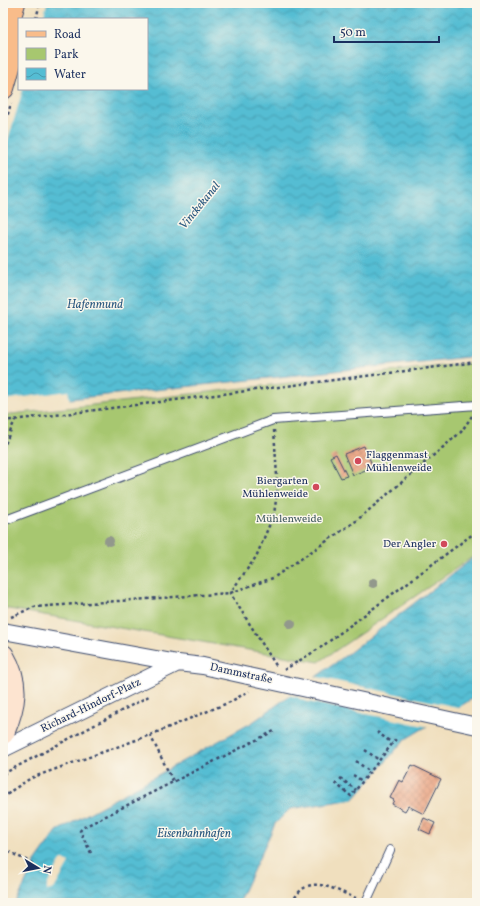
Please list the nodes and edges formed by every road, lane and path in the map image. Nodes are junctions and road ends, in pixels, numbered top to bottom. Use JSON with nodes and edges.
{"nodes":[{"id":1,"x":14,"y":3,"type":"edge"},
{"id":2,"x":28,"y":3,"type":"edge"},
{"id":3,"x":40,"y":3,"type":"edge"},
{"id":4,"x":23,"y":18,"type":"edge"},
{"id":5,"x":36,"y":18,"type":"edge"},
{"id":6,"x":18,"y":36,"type":"edge"},
{"id":7,"x":3,"y":40,"type":"edge"},
{"id":8,"x":3,"y":88,"type":"edge"},
{"id":9,"x":477,"y":362,"type":"edge"},
{"id":10,"x":477,"y":405,"type":"edge"},
{"id":11,"x":71,"y":408,"type":"dead end"},
{"id":12,"x":64,"y":409,"type":"dead end"},
{"id":13,"x":71,"y":413,"type":"junction"},
{"id":14,"x":64,"y":414,"type":"junction"},
{"id":15,"x":473,"y":415,"type":"dead end"},
{"id":16,"x":15,"y":420,"type":"junction"},
{"id":17,"x":273,"y":420,"type":"junction"},
{"id":18,"x":3,"y":421,"type":"edge"},
{"id":19,"x":3,"y":449,"type":"edge"},
{"id":20,"x":3,"y":521,"type":"edge"},
{"id":21,"x":230,"y":593,"type":"junction"},
{"id":22,"x":6,"y":624,"type":"edge"},
{"id":23,"x":3,"y":656,"type":"edge"},
{"id":24,"x":178,"y":663,"type":"junction"},
{"id":25,"x":280,"y":672,"type":"dead end"},
{"id":26,"x":155,"y":692,"type":"dead end"},
{"id":27,"x":477,"y":726,"type":"edge"},
{"id":28,"x":276,"y":730,"type":"dead end"},
{"id":29,"x":377,"y":732,"type":"dead end"},
{"id":30,"x":3,"y":733,"type":"edge"},
{"id":31,"x":150,"y":735,"type":"dead end"},
{"id":32,"x":396,"y":739,"type":"dead end"},
{"id":33,"x":392,"y":743,"type":"junction"},
{"id":34,"x":3,"y":749,"type":"edge"},
{"id":35,"x":365,"y":750,"type":"dead end"},
{"id":36,"x":379,"y":760,"type":"junction"},
{"id":37,"x":356,"y":761,"type":"dead end"},
{"id":38,"x":370,"y":772,"type":"junction"},
{"id":39,"x":3,"y":774,"type":"edge"},
{"id":40,"x":354,"y":775,"type":"dead end"},
{"id":41,"x":31,"y":778,"type":"dead end"},
{"id":42,"x":340,"y":778,"type":"dead end"},
{"id":43,"x":362,"y":781,"type":"junction"},
{"id":44,"x":173,"y":782,"type":"junction"},
{"id":45,"x":335,"y":784,"type":"dead end"},
{"id":46,"x":356,"y":790,"type":"junction"},
{"id":47,"x":3,"y":799,"type":"edge"},
{"id":48,"x":3,"y":849,"type":"edge"},
{"id":49,"x":390,"y":850,"type":"dead end"},
{"id":50,"x":91,"y":853,"type":"dead end"},
{"id":51,"x":34,"y":864,"type":"dead end"},
{"id":52,"x":368,"y":902,"type":"edge"},
{"id":53,"x":292,"y":903,"type":"edge"}],
"edges":[{"from":1,"to":7,"type":"main road"},
{"from":2,"to":4,"type":"main road"},
{"from":3,"to":5,"type":"path"},
{"from":6,"to":8,"type":"main road"},
{"from":9,"to":13,"type":"path"},
{"from":10,"to":17,"type":"lane"},
{"from":11,"to":13,"type":"path"},
{"from":12,"to":14,"type":"path"},
{"from":13,"to":14,"type":"path"},
{"from":14,"to":16,"type":"path"},
{"from":15,"to":21,"type":"path"},
{"from":16,"to":18,"type":"path"},
{"from":16,"to":19,"type":"path"},
{"from":17,"to":20,"type":"lane"},
{"from":17,"to":21,"type":"path"},
{"from":21,"to":22,"type":"path"},
{"from":21,"to":25,"type":"path"},
{"from":22,"to":24,"type":"street","name":"Dammstraße"},
{"from":23,"to":30,"type":"street"},
{"from":24,"to":27,"type":"street","name":"Dammstraße","bridge":true},
{"from":24,"to":34,"type":"street","name":"Richard-Hindorf-Platz"},
{"from":26,"to":39,"type":"path"},
{"from":28,"to":44,"type":"path"},
{"from":29,"to":33,"type":"path"},
{"from":31,"to":44,"type":"path"},
{"from":32,"to":33,"type":"path"},
{"from":33,"to":36,"type":"path"},
{"from":35,"to":36,"type":"path"},
{"from":36,"to":38,"type":"path"},
{"from":37,"to":38,"type":"path"},
{"from":38,"to":43,"type":"path"},
{"from":40,"to":43,"type":"path"},
{"from":41,"to":47,"type":"path"},
{"from":42,"to":46,"type":"path"},
{"from":43,"to":46,"type":"path"},
{"from":44,"to":50,"type":"path"},
{"from":45,"to":46,"type":"path"},
{"from":48,"to":51,"type":"path"},
{"from":49,"to":52,"type":"lane"},
{"from":52,"to":53,"type":"path"}]}
